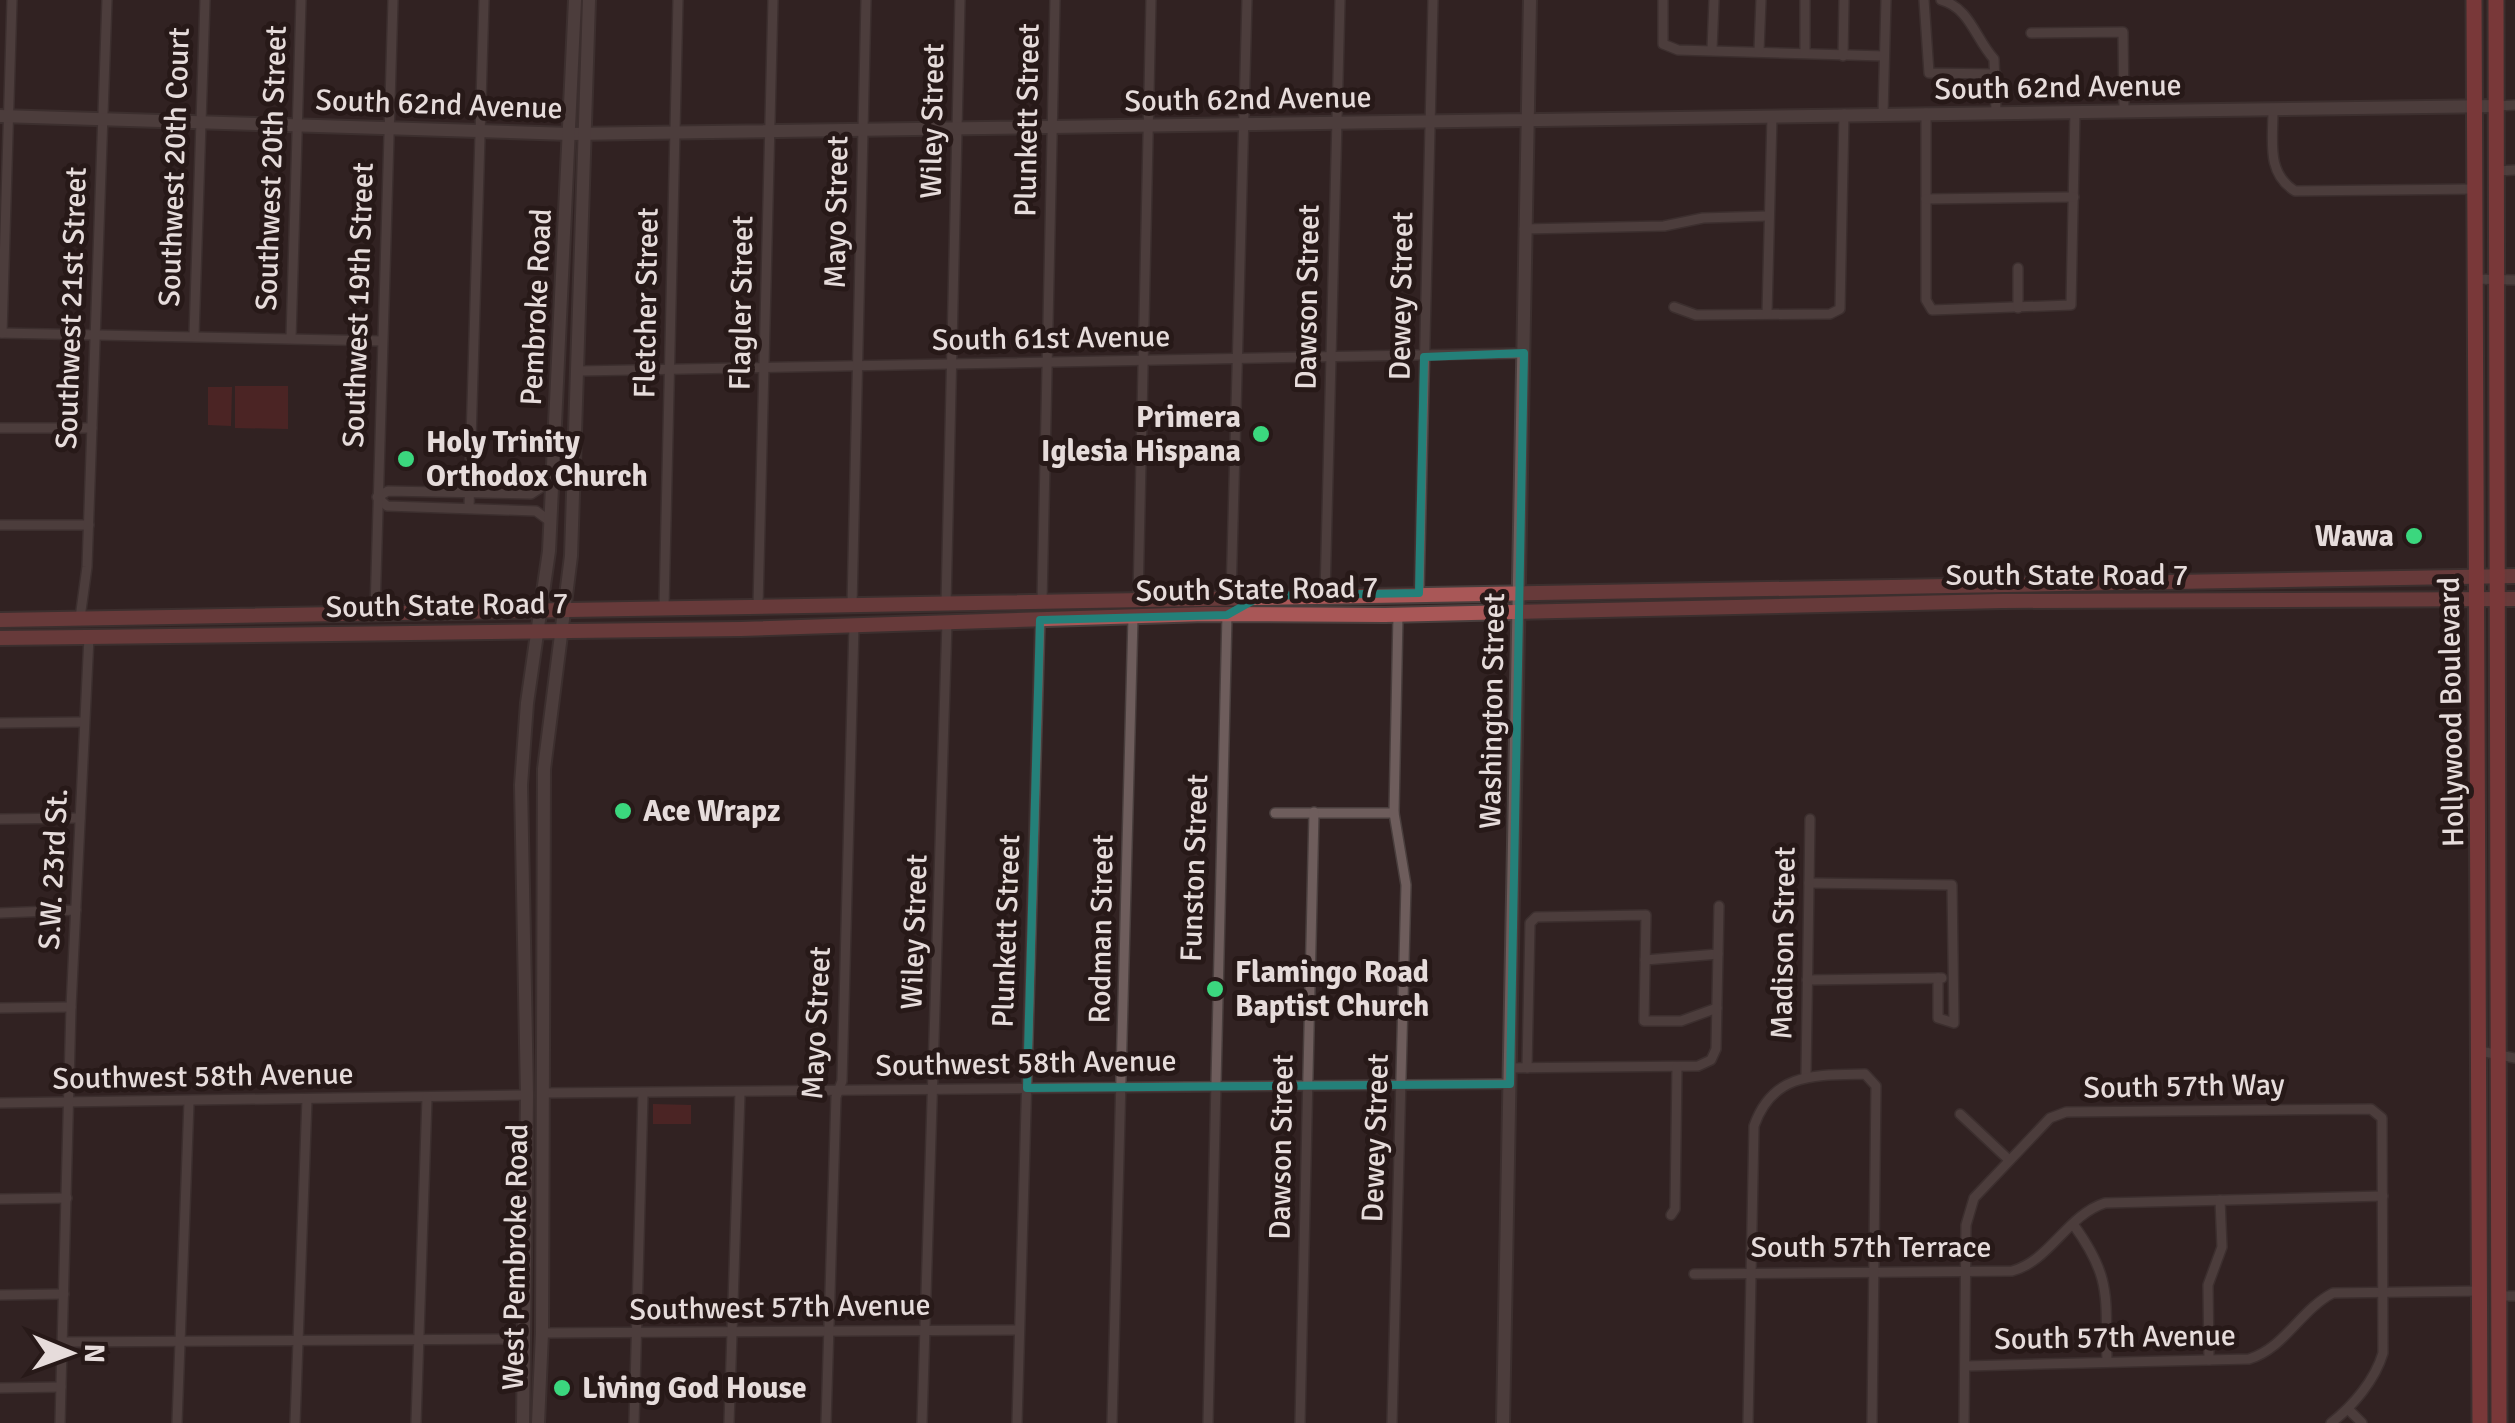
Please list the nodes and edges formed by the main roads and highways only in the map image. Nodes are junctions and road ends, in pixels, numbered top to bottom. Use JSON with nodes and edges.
{"nodes":[{"id":1,"x":2474,"y":0,"type":"edge"},
{"id":2,"x":2496,"y":0,"type":"edge"},
{"id":3,"x":2477,"y":577,"type":"junction"},
{"id":4,"x":2507,"y":577,"type":"edge"},
{"id":5,"x":1797,"y":586,"type":"junction"},
{"id":6,"x":1779,"y":587,"type":"junction"},
{"id":7,"x":1231,"y":596,"type":"junction"},
{"id":8,"x":1261,"y":596,"type":"junction"},
{"id":9,"x":2477,"y":600,"type":"junction"},
{"id":10,"x":2507,"y":600,"type":"edge"},
{"id":11,"x":972,"y":603,"type":"junction"},
{"id":12,"x":946,"y":604,"type":"junction"},
{"id":13,"x":1760,"y":606,"type":"junction"},
{"id":14,"x":244,"y":614,"type":"junction"},
{"id":15,"x":1205,"y":614,"type":"junction"},
{"id":16,"x":1227,"y":614,"type":"junction"},
{"id":17,"x":117,"y":617,"type":"junction"},
{"id":18,"x":80,"y":618,"type":"junction"},
{"id":19,"x":0,"y":620,"type":"edge"},
{"id":20,"x":947,"y":622,"type":"junction"},
{"id":21,"x":922,"y":623,"type":"junction"},
{"id":22,"x":206,"y":636,"type":"junction"},
{"id":23,"x":89,"y":637,"type":"junction"},
{"id":24,"x":0,"y":638,"type":"edge"},
{"id":25,"x":53,"y":638,"type":"junction"},
{"id":26,"x":2480,"y":801,"type":"junction"},
{"id":27,"x":2504,"y":819,"type":"junction"},
{"id":28,"x":2480,"y":837,"type":"junction"},
{"id":29,"x":2500,"y":904,"type":"junction"},
{"id":30,"x":2480,"y":1291,"type":"junction"},
{"id":31,"x":2507,"y":1296,"type":"edge"},
{"id":32,"x":2499,"y":1368,"type":"junction"},
{"id":33,"x":2480,"y":1423,"type":"edge"},
{"id":34,"x":2499,"y":1423,"type":"edge"}],
"edges":[{"from":1,"to":3,"type":"highway","name":"Hollywood Boulevard"},
{"from":2,"to":4,"type":"highway","name":"Hollywood Boulevard"},
{"from":3,"to":4,"type":"main road","name":"South State Road 7"},
{"from":3,"to":5,"type":"main road","name":"South State Road 7"},
{"from":3,"to":9,"type":"highway","name":"Hollywood Boulevard"},
{"from":4,"to":10,"type":"highway","name":"Hollywood Boulevard"},
{"from":5,"to":6,"type":"main road","name":"South State Road 7"},
{"from":5,"to":13,"type":"main road"},
{"from":6,"to":8,"type":"main road","name":"South State Road 7"},
{"from":6,"to":13,"type":"main road"},
{"from":7,"to":8,"type":"main road","name":"South State Road 7"},
{"from":7,"to":11,"type":"main road","name":"South State Road 7"},
{"from":7,"to":15,"type":"main road"},
{"from":8,"to":16,"type":"main road"},
{"from":9,"to":10,"type":"main road","name":"South State Road 7"},
{"from":9,"to":13,"type":"main road","name":"South State Road 7"},
{"from":9,"to":26,"type":"highway","name":"Hollywood Boulevard"},
{"from":10,"to":27,"type":"highway","name":"Hollywood Boulevard"},
{"from":11,"to":12,"type":"main road","name":"South State Road 7"},
{"from":11,"to":20,"type":"main road"},
{"from":12,"to":14,"type":"main road","name":"South State Road 7"},
{"from":12,"to":21,"type":"main road"},
{"from":13,"to":16,"type":"main road","name":"South State Road 7"},
{"from":14,"to":17,"type":"main road","name":"South State Road 7"},
{"from":14,"to":22,"type":"main road"},
{"from":15,"to":16,"type":"main road","name":"South State Road 7"},
{"from":15,"to":20,"type":"main road","name":"South State Road 7"},
{"from":17,"to":18,"type":"main road","name":"South State Road 7"},
{"from":17,"to":23,"type":"main road"},
{"from":18,"to":19,"type":"main road","name":"South State Road 7"},
{"from":18,"to":25,"type":"main road"},
{"from":20,"to":21,"type":"main road","name":"South State Road 7"},
{"from":21,"to":22,"type":"main road","name":"South State Road 7"},
{"from":22,"to":23,"type":"main road","name":"South State Road 7"},
{"from":23,"to":25,"type":"main road","name":"South State Road 7"},
{"from":24,"to":25,"type":"main road","name":"South State Road 7"},
{"from":26,"to":27,"type":"highway"},
{"from":26,"to":28,"type":"highway","name":"Hollywood Boulevard"},
{"from":27,"to":29,"type":"highway","name":"Hollywood Boulevard"},
{"from":28,"to":29,"type":"highway"},
{"from":28,"to":30,"type":"highway","name":"Hollywood Boulevard"},
{"from":29,"to":31,"type":"highway","name":"Hollywood Boulevard"},
{"from":30,"to":32,"type":"highway"},
{"from":30,"to":33,"type":"highway","name":"Hollywood Boulevard"},
{"from":31,"to":32,"type":"highway","name":"Hollywood Boulevard"},
{"from":32,"to":34,"type":"highway","name":"Hollywood Boulevard"}]}
